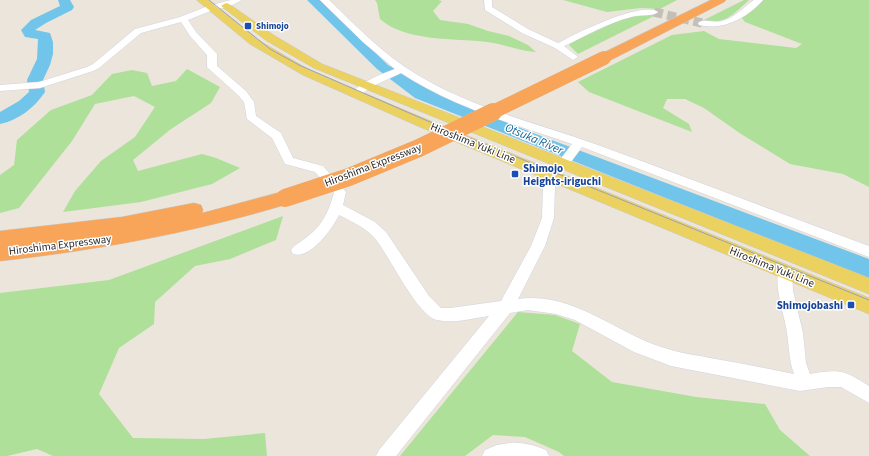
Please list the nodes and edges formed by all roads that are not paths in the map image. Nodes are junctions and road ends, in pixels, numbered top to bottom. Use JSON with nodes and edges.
{"nodes":[{"id":1,"x":324,"y":0,"type":"edge"},
{"id":2,"x":488,"y":0,"type":"edge"},
{"id":3,"x":697,"y":0,"type":"edge"},
{"id":4,"x":720,"y":0,"type":"edge"},
{"id":5,"x":759,"y":0,"type":"edge"},
{"id":6,"x":219,"y":3,"type":"edge"},
{"id":7,"x":654,"y":12,"type":"tunnel mouth"},
{"id":8,"x":183,"y":19,"type":"junction"},
{"id":9,"x":702,"y":23,"type":"tunnel mouth"},
{"id":10,"x":558,"y":46,"type":"junction"},
{"id":11,"x":598,"y":56,"type":"junction"},
{"id":12,"x":573,"y":57,"type":"dead end"},
{"id":13,"x":400,"y":69,"type":"junction"},
{"id":14,"x":0,"y":88,"type":"edge"},
{"id":15,"x":361,"y":90,"type":"junction"},
{"id":16,"x":577,"y":144,"type":"junction"},
{"id":17,"x":565,"y":162,"type":"junction"},
{"id":18,"x":554,"y":176,"type":"junction"},
{"id":19,"x":282,"y":193,"type":"junction"},
{"id":20,"x":337,"y":208,"type":"junction"},
{"id":21,"x":0,"y":239,"type":"edge"},
{"id":22,"x":298,"y":250,"type":"dead end"},
{"id":23,"x":869,"y":252,"type":"edge"},
{"id":24,"x":0,"y":253,"type":"edge"},
{"id":25,"x":785,"y":272,"type":"junction"},
{"id":26,"x":869,"y":286,"type":"edge"},
{"id":27,"x":869,"y":306,"type":"edge"},
{"id":28,"x":504,"y":308,"type":"junction"},
{"id":29,"x":805,"y":382,"type":"junction"},
{"id":30,"x":869,"y":395,"type":"edge"},
{"id":31,"x":385,"y":456,"type":"edge"},
{"id":32,"x":491,"y":456,"type":"edge"},
{"id":33,"x":540,"y":456,"type":"edge"}],
"edges":[{"from":1,"to":13,"type":"street"},
{"from":2,"to":10,"type":"street"},
{"from":3,"to":11,"type":"highway","name":"Hiroshima Expressway"},
{"from":4,"to":11,"type":"highway","name":"Hiroshima Expressway"},
{"from":5,"to":9,"type":"street"},
{"from":6,"to":8,"type":"street"},
{"from":6,"to":15,"type":"main road","name":"Hiroshima Yuki Line"},
{"from":7,"to":10,"type":"street"},
{"from":8,"to":14,"type":"street"},
{"from":8,"to":20,"type":"street"},
{"from":10,"to":12,"type":"street"},
{"from":11,"to":19,"type":"highway","name":"Hiroshima Expressway","bridge":true},
{"from":13,"to":15,"type":"street"},
{"from":13,"to":16,"type":"street"},
{"from":15,"to":17,"type":"main road","name":"Hiroshima Yuki Line"},
{"from":15,"to":18,"type":"main road","name":"Hiroshima Yuki Line"},
{"from":16,"to":17,"type":"street"},
{"from":16,"to":23,"type":"street"},
{"from":17,"to":18,"type":"street"},
{"from":17,"to":26,"type":"main road","name":"Hiroshima Yuki Line"},
{"from":18,"to":25,"type":"main road","name":"Hiroshima Yuki Line"},
{"from":18,"to":28,"type":"street"},
{"from":19,"to":21,"type":"highway","name":"Hiroshima Expressway"},
{"from":19,"to":24,"type":"highway","name":"Hiroshima Expressway"},
{"from":20,"to":22,"type":"street"},
{"from":20,"to":28,"type":"street"},
{"from":25,"to":27,"type":"main road","name":"Hiroshima Yuki Line"},
{"from":25,"to":29,"type":"street"},
{"from":28,"to":29,"type":"street"},
{"from":28,"to":31,"type":"street"},
{"from":29,"to":30,"type":"street"},
{"from":32,"to":33,"type":"street"}]}
